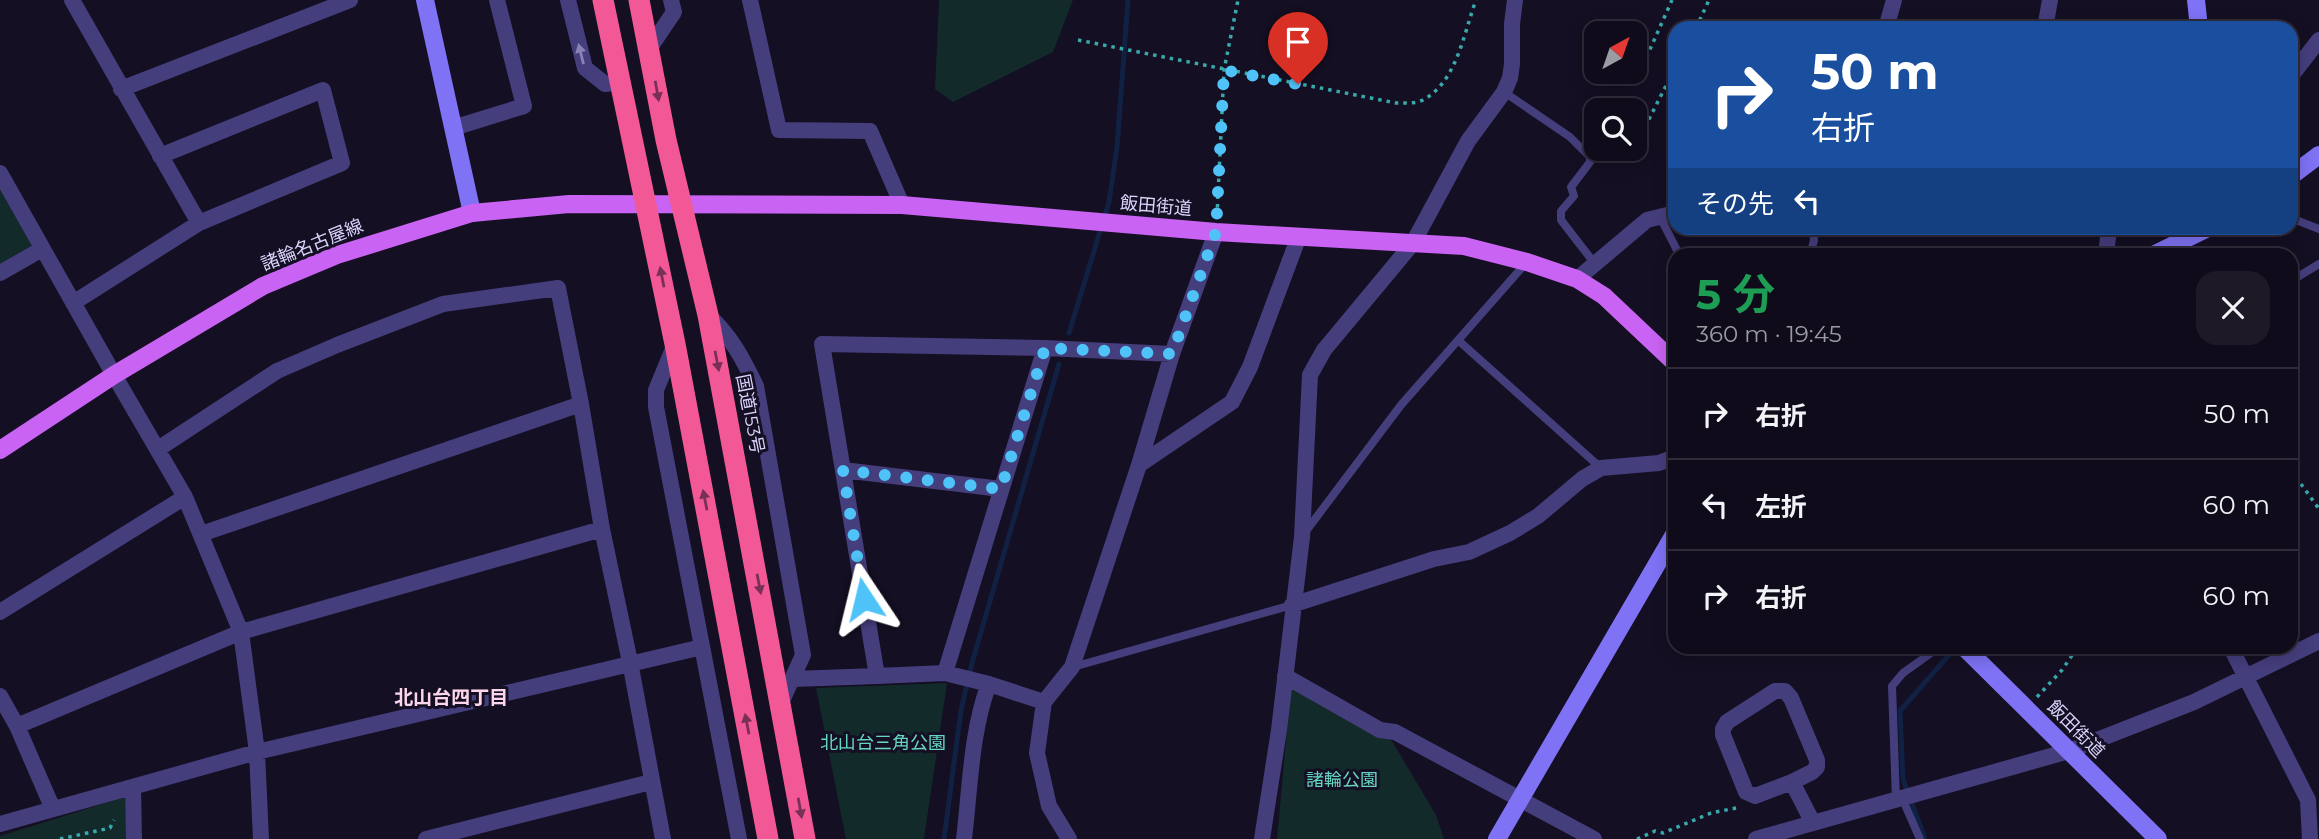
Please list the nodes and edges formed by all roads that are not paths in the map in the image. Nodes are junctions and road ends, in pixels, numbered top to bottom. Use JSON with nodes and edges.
{"nodes":[{"id":1,"x":72,"y":0,"type":"edge"},
{"id":2,"x":350,"y":0,"type":"edge"},
{"id":3,"x":425,"y":0,"type":"edge"},
{"id":4,"x":497,"y":0,"type":"edge"},
{"id":5,"x":568,"y":0,"type":"edge"},
{"id":6,"x":603,"y":0,"type":"edge"},
{"id":7,"x":639,"y":0,"type":"edge"},
{"id":8,"x":671,"y":0,"type":"edge"},
{"id":9,"x":750,"y":0,"type":"edge"},
{"id":10,"x":1515,"y":0,"type":"edge"},
{"id":11,"x":1894,"y":0,"type":"edge"},
{"id":12,"x":2050,"y":0,"type":"edge"},
{"id":13,"x":2196,"y":0,"type":"edge"},
{"id":14,"x":1888,"y":21,"type":"edge"},
{"id":15,"x":2046,"y":21,"type":"edge"},
{"id":16,"x":2198,"y":21,"type":"edge"},
{"id":17,"x":2319,"y":40,"type":"edge"},
{"id":18,"x":649,"y":49,"type":"junction"},
{"id":19,"x":2298,"y":67,"type":"edge"},
{"id":20,"x":621,"y":82,"type":"junction"},
{"id":21,"x":121,"y":89,"type":"junction"},
{"id":22,"x":1504,"y":92,"type":"junction"},
{"id":23,"x":453,"y":128,"type":"junction"},
{"id":24,"x":2319,"y":155,"type":"edge"},
{"id":25,"x":160,"y":156,"type":"junction"},
{"id":26,"x":2298,"y":171,"type":"edge"},
{"id":27,"x":0,"y":173,"type":"edge"},
{"id":28,"x":647,"y":202,"type":"junction"},
{"id":29,"x":681,"y":204,"type":"junction"},
{"id":30,"x":902,"y":205,"type":"junction"},
{"id":31,"x":472,"y":213,"type":"junction"},
{"id":32,"x":1667,"y":215,"type":"edge"},
{"id":33,"x":2298,"y":221,"type":"edge"},
{"id":34,"x":199,"y":223,"type":"junction"},
{"id":35,"x":2319,"y":229,"type":"edge"},
{"id":36,"x":1216,"y":232,"type":"junction"},
{"id":37,"x":2182,"y":235,"type":"edge"},
{"id":38,"x":1299,"y":236,"type":"junction"},
{"id":39,"x":1413,"y":243,"type":"junction"},
{"id":40,"x":2163,"y":248,"type":"edge"},
{"id":41,"x":42,"y":249,"type":"junction"},
{"id":42,"x":1527,"y":262,"type":"junction"},
{"id":43,"x":1595,"y":264,"type":"junction"},
{"id":44,"x":2319,"y":264,"type":"edge"},
{"id":45,"x":0,"y":273,"type":"edge"},
{"id":46,"x":2298,"y":277,"type":"edge"},
{"id":47,"x":1577,"y":279,"type":"junction"},
{"id":48,"x":73,"y":303,"type":"junction"},
{"id":49,"x":708,"y":316,"type":"junction"},
{"id":50,"x":1459,"y":341,"type":"junction"},
{"id":51,"x":675,"y":344,"type":"junction"},
{"id":52,"x":1045,"y":348,"type":"junction"},
{"id":53,"x":1172,"y":354,"type":"junction"},
{"id":54,"x":1668,"y":356,"type":"edge"},
{"id":55,"x":114,"y":376,"type":"junction"},
{"id":56,"x":581,"y":404,"type":"junction"},
{"id":57,"x":158,"y":449,"type":"junction"},
{"id":58,"x":0,"y":450,"type":"edge"},
{"id":59,"x":1668,"y":460,"type":"edge"},
{"id":60,"x":1139,"y":464,"type":"junction"},
{"id":61,"x":1601,"y":468,"type":"junction"},
{"id":62,"x":843,"y":470,"type":"junction"},
{"id":63,"x":1001,"y":489,"type":"junction"},
{"id":64,"x":185,"y":497,"type":"junction"},
{"id":65,"x":602,"y":529,"type":"junction"},
{"id":66,"x":201,"y":534,"type":"junction"},
{"id":67,"x":1302,"y":537,"type":"junction"},
{"id":68,"x":1668,"y":545,"type":"edge"},
{"id":69,"x":1292,"y":605,"type":"junction"},
{"id":70,"x":0,"y":612,"type":"edge"},
{"id":71,"x":241,"y":632,"type":"junction"},
{"id":72,"x":2319,"y":642,"type":"edge"},
{"id":73,"x":702,"y":647,"type":"junction"},
{"id":74,"x":2298,"y":651,"type":"edge"},
{"id":75,"x":1930,"y":654,"type":"edge"},
{"id":76,"x":1971,"y":654,"type":"edge"},
{"id":77,"x":2234,"y":654,"type":"edge"},
{"id":78,"x":2292,"y":654,"type":"edge"},
{"id":79,"x":630,"y":662,"type":"junction"},
{"id":80,"x":1072,"y":667,"type":"junction"},
{"id":81,"x":951,"y":675,"type":"junction"},
{"id":82,"x":2246,"y":675,"type":"junction"},
{"id":83,"x":877,"y":676,"type":"junction"},
{"id":84,"x":1285,"y":676,"type":"junction"},
{"id":85,"x":793,"y":679,"type":"junction"},
{"id":86,"x":984,"y":683,"type":"junction"},
{"id":87,"x":0,"y":696,"type":"edge"},
{"id":88,"x":1044,"y":702,"type":"junction"},
{"id":89,"x":781,"y":703,"type":"junction"},
{"id":90,"x":17,"y":726,"type":"junction"},
{"id":91,"x":2069,"y":751,"type":"junction"},
{"id":92,"x":257,"y":752,"type":"junction"},
{"id":93,"x":651,"y":782,"type":"junction"},
{"id":94,"x":1791,"y":782,"type":"junction"},
{"id":95,"x":133,"y":787,"type":"junction"},
{"id":96,"x":1519,"y":799,"type":"junction"},
{"id":97,"x":1899,"y":799,"type":"junction"},
{"id":98,"x":53,"y":809,"type":"junction"},
{"id":99,"x":1813,"y":823,"type":"junction"},
{"id":100,"x":0,"y":824,"type":"edge"},
{"id":101,"x":2313,"y":828,"type":"edge"},
{"id":102,"x":134,"y":839,"type":"edge"},
{"id":103,"x":261,"y":839,"type":"edge"},
{"id":104,"x":426,"y":839,"type":"edge"},
{"id":105,"x":663,"y":839,"type":"edge"},
{"id":106,"x":739,"y":839,"type":"edge"},
{"id":107,"x":768,"y":839,"type":"edge"},
{"id":108,"x":806,"y":839,"type":"edge"},
{"id":109,"x":964,"y":839,"type":"edge"},
{"id":110,"x":1069,"y":839,"type":"edge"},
{"id":111,"x":1262,"y":839,"type":"edge"},
{"id":112,"x":1497,"y":839,"type":"edge"},
{"id":113,"x":1594,"y":839,"type":"edge"},
{"id":114,"x":1756,"y":839,"type":"edge"},
{"id":115,"x":1920,"y":839,"type":"edge"},
{"id":116,"x":2158,"y":839,"type":"edge"}],
"edges":[{"from":1,"to":21,"type":"street"},
{"from":2,"to":21,"type":"street"},
{"from":3,"to":23,"type":"street"},
{"from":4,"to":23,"type":"street"},
{"from":20,"to":5,"type":"street","one_way":true},
{"from":6,"to":20,"type":"highway"},
{"from":7,"to":18,"type":"highway","name":"国道153号"},
{"from":8,"to":18,"type":"street"},
{"from":9,"to":30,"type":"street"},
{"from":10,"to":22,"type":"street"},
{"from":11,"to":14,"type":"street"},
{"from":12,"to":15,"type":"street"},
{"from":13,"to":16,"type":"street"},
{"from":17,"to":19,"type":"street"},
{"from":18,"to":29,"type":"highway","name":"国道153号","one_way":true},
{"from":20,"to":28,"type":"highway"},
{"from":21,"to":25,"type":"street"},
{"from":22,"to":39,"type":"street"},
{"from":22,"to":43,"type":"lane"},
{"from":23,"to":31,"type":"street"},
{"from":24,"to":26,"type":"street"},
{"from":25,"to":34,"type":"street"},
{"from":25,"to":34,"type":"street"},
{"from":27,"to":41,"type":"street"},
{"from":28,"to":29,"type":"main road","name":"諸輪名古屋線"},
{"from":28,"to":31,"type":"main road","name":"諸輪名古屋線"},
{"from":51,"to":28,"type":"highway","one_way":true},
{"from":29,"to":30,"type":"main road","name":"飯田街道"},
{"from":29,"to":49,"type":"highway","name":"国道153号"},
{"from":30,"to":36,"type":"main road","name":"飯田街道"},
{"from":31,"to":55,"type":"main road","name":"諸輪名古屋線"},
{"from":32,"to":43,"type":"street"},
{"from":33,"to":35,"type":"lane"},
{"from":34,"to":48,"type":"street"},
{"from":36,"to":38,"type":"main road","name":"飯田街道"},
{"from":36,"to":53,"type":"street"},
{"from":37,"to":40,"type":"street"},
{"from":38,"to":39,"type":"main road","name":"飯田街道"},
{"from":38,"to":60,"type":"street"},
{"from":39,"to":42,"type":"main road","name":"飯田街道"},
{"from":39,"to":67,"type":"street"},
{"from":41,"to":45,"type":"street"},
{"from":41,"to":48,"type":"street"},
{"from":42,"to":47,"type":"main road","name":"飯田街道"},
{"from":42,"to":50,"type":"lane"},
{"from":43,"to":47,"type":"street"},
{"from":44,"to":46,"type":"lane"},
{"from":47,"to":54,"type":"main road","name":"飯田街道"},
{"from":48,"to":55,"type":"street"},
{"from":49,"to":85,"type":"street"},
{"from":49,"to":89,"type":"highway","name":"国道153号","one_way":true},
{"from":50,"to":61,"type":"lane"},
{"from":50,"to":67,"type":"lane"},
{"from":51,"to":73,"type":"street"},
{"from":107,"to":51,"type":"highway","one_way":true},
{"from":52,"to":53,"type":"street"},
{"from":52,"to":62,"type":"street"},
{"from":52,"to":63,"type":"street"},
{"from":53,"to":60,"type":"street"},
{"from":55,"to":57,"type":"street"},
{"from":55,"to":58,"type":"main road","name":"諸輪名古屋線"},
{"from":56,"to":57,"type":"street"},
{"from":56,"to":65,"type":"street"},
{"from":56,"to":66,"type":"street"},
{"from":57,"to":64,"type":"street"},
{"from":59,"to":61,"type":"street"},
{"from":60,"to":80,"type":"street"},
{"from":61,"to":69,"type":"street"},
{"from":62,"to":63,"type":"street"},
{"from":62,"to":83,"type":"street"},
{"from":63,"to":81,"type":"street"},
{"from":64,"to":66,"type":"street"},
{"from":64,"to":70,"type":"street"},
{"from":65,"to":71,"type":"street"},
{"from":65,"to":79,"type":"street"},
{"from":66,"to":71,"type":"street"},
{"from":67,"to":69,"type":"street"},
{"from":68,"to":96,"type":"street"},
{"from":69,"to":80,"type":"lane"},
{"from":69,"to":84,"type":"street"},
{"from":71,"to":90,"type":"street"},
{"from":71,"to":92,"type":"street"},
{"from":72,"to":74,"type":"street"},
{"from":73,"to":79,"type":"street"},
{"from":73,"to":106,"type":"street"},
{"from":75,"to":97,"type":"lane"},
{"from":76,"to":91,"type":"street","name":"飯田街道"},
{"from":77,"to":82,"type":"street"},
{"from":78,"to":82,"type":"street"},
{"from":79,"to":92,"type":"street"},
{"from":79,"to":93,"type":"street"},
{"from":80,"to":88,"type":"street"},
{"from":81,"to":83,"type":"street"},
{"from":81,"to":86,"type":"street"},
{"from":82,"to":91,"type":"street"},
{"from":82,"to":101,"type":"street"},
{"from":83,"to":85,"type":"street"},
{"from":84,"to":96,"type":"street"},
{"from":84,"to":111,"type":"street"},
{"from":85,"to":89,"type":"street"},
{"from":86,"to":88,"type":"street"},
{"from":86,"to":109,"type":"street"},
{"from":87,"to":90,"type":"street"},
{"from":88,"to":110,"type":"street"},
{"from":89,"to":108,"type":"highway","name":"国道153号","one_way":true},
{"from":90,"to":98,"type":"street"},
{"from":91,"to":97,"type":"street"},
{"from":91,"to":116,"type":"street","name":"飯田街道"},
{"from":92,"to":95,"type":"street"},
{"from":92,"to":103,"type":"street"},
{"from":93,"to":104,"type":"street"},
{"from":93,"to":105,"type":"street"},
{"from":94,"to":94,"type":"street"},
{"from":94,"to":99,"type":"street"},
{"from":95,"to":98,"type":"street"},
{"from":95,"to":102,"type":"street"},
{"from":96,"to":112,"type":"street"},
{"from":96,"to":113,"type":"street"},
{"from":97,"to":99,"type":"street"},
{"from":97,"to":115,"type":"lane"},
{"from":98,"to":100,"type":"street"},
{"from":99,"to":114,"type":"street"}]}
